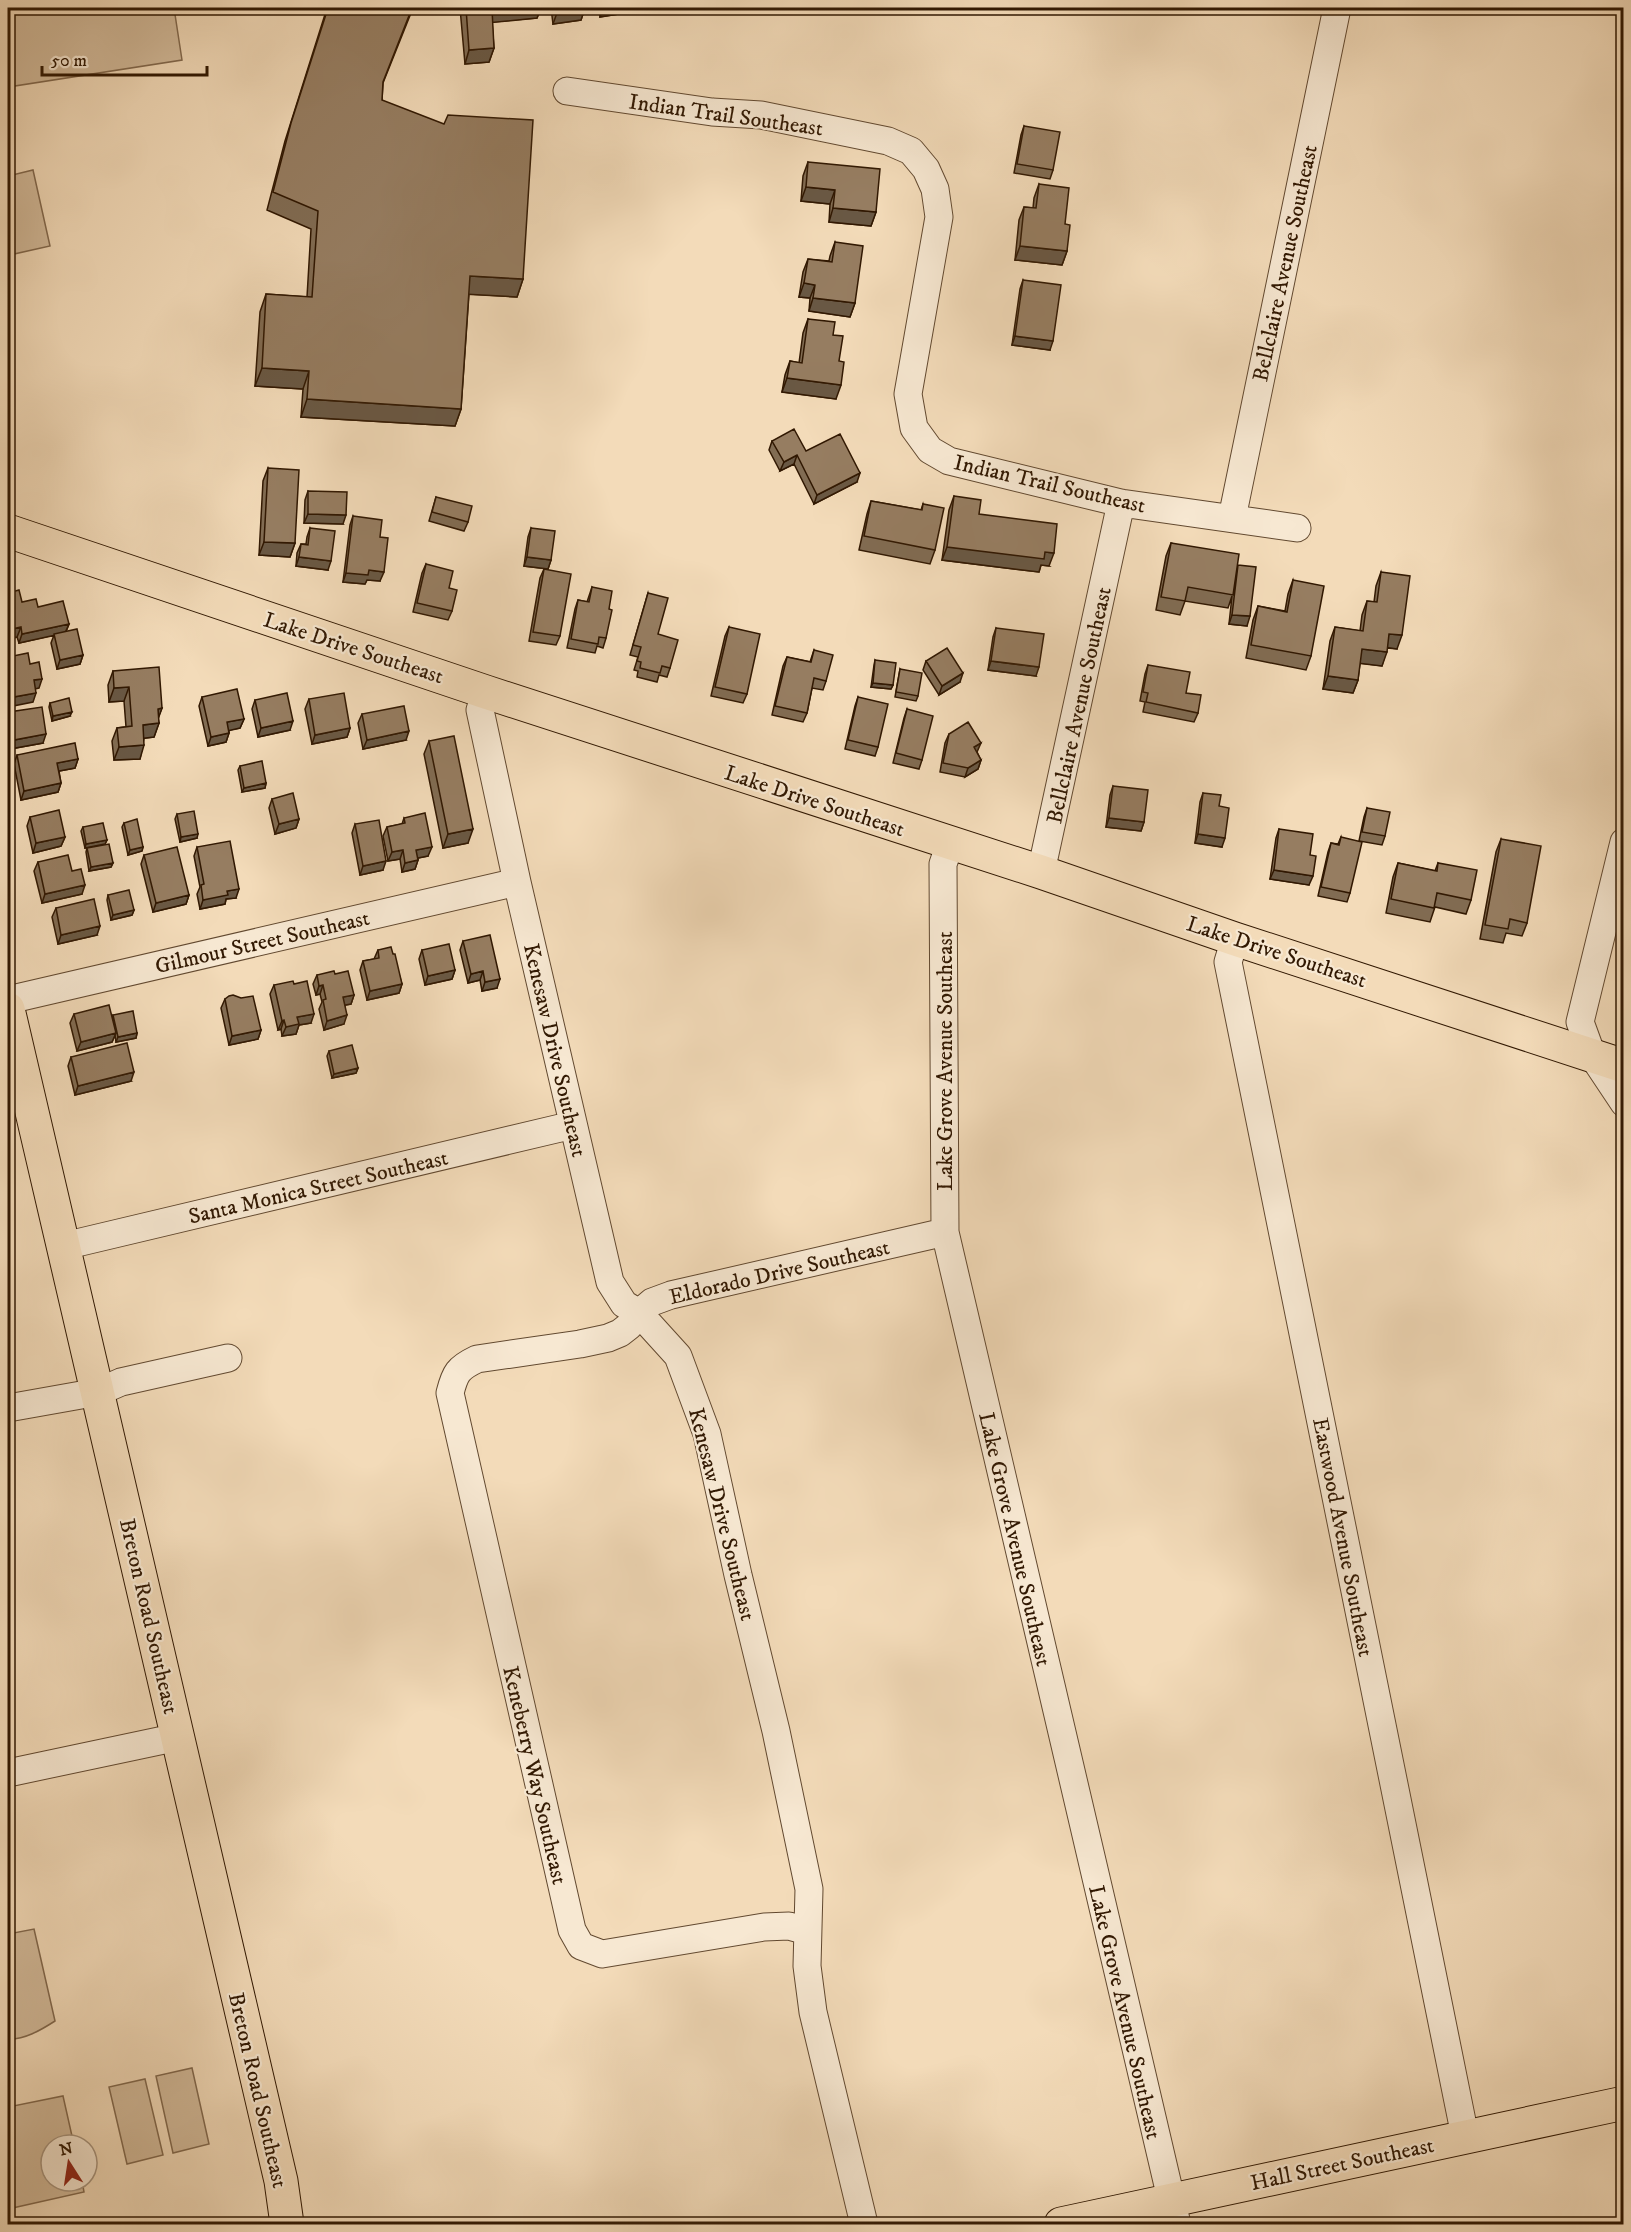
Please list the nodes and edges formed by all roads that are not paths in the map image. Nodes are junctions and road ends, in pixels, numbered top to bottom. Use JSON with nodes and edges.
{"nodes":[{"id":1,"x":1336,"y":8,"type":"edge"},
{"id":2,"x":567,"y":91,"type":"dead end"},
{"id":3,"x":1121,"y":503,"type":"junction"},
{"id":4,"x":1232,"y":518,"type":"junction"},
{"id":5,"x":1297,"y":528,"type":"dead end"},
{"id":6,"x":8,"y":531,"type":"edge"},
{"id":7,"x":486,"y":692,"type":"junction"},
{"id":8,"x":1623,"y":842,"type":"edge"},
{"id":9,"x":950,"y":844,"type":"junction"},
{"id":10,"x":1041,"y":872,"type":"junction"},
{"id":11,"x":517,"y":882,"type":"junction"},
{"id":12,"x":1236,"y":939,"type":"junction"},
{"id":13,"x":8,"y":1000,"type":"edge"},
{"id":14,"x":8,"y":1009,"type":"edge"},
{"id":15,"x":1592,"y":1055,"type":"junction"},
{"id":16,"x":1623,"y":1066,"type":"edge"},
{"id":17,"x":17,"y":1088,"type":"edge"},
{"id":18,"x":1623,"y":1103,"type":"edge"},
{"id":19,"x":573,"y":1125,"type":"junction"},
{"id":20,"x":945,"y":1232,"type":"junction"},
{"id":21,"x":64,"y":1246,"type":"junction"},
{"id":22,"x":639,"y":1313,"type":"junction"},
{"id":23,"x":228,"y":1358,"type":"dead end"},
{"id":24,"x":454,"y":1377,"type":"joint"},
{"id":25,"x":98,"y":1392,"type":"junction"},
{"id":26,"x":8,"y":1408,"type":"edge"},
{"id":27,"x":178,"y":1737,"type":"junction"},
{"id":28,"x":8,"y":1773,"type":"edge"},
{"id":29,"x":807,"y":1931,"type":"junction"},
{"id":30,"x":1623,"y":2103,"type":"edge"},
{"id":31,"x":1465,"y":2136,"type":"junction"},
{"id":32,"x":1173,"y":2212,"type":"edge"},
{"id":33,"x":287,"y":2224,"type":"edge"},
{"id":34,"x":864,"y":2224,"type":"edge"},
{"id":35,"x":1061,"y":2224,"type":"edge"}],
"edges":[{"from":1,"to":4,"type":"street","name":"Bellclaire Avenue Southeast"},
{"from":2,"to":3,"type":"street","name":"Indian Trail Southeast"},
{"from":3,"to":4,"type":"street","name":"Indian Trail Southeast"},
{"from":3,"to":10,"type":"street","name":"Bellclaire Avenue Southeast"},
{"from":4,"to":5,"type":"street","name":"Indian Trail Southeast"},
{"from":6,"to":7,"type":"main road","name":"Lake Drive Southeast"},
{"from":7,"to":9,"type":"main road","name":"Lake Drive Southeast"},
{"from":7,"to":11,"type":"street","name":"Kenesaw Drive Southeast"},
{"from":8,"to":15,"type":"street"},
{"from":9,"to":10,"type":"main road","name":"Lake Drive Southeast"},
{"from":9,"to":20,"type":"street","name":"Lake Grove Avenue Southeast"},
{"from":10,"to":12,"type":"main road","name":"Lake Drive Southeast"},
{"from":11,"to":13,"type":"street","name":"Gilmour Street Southeast"},
{"from":11,"to":19,"type":"street","name":"Kenesaw Drive Southeast"},
{"from":12,"to":15,"type":"main road","name":"Lake Drive Southeast"},
{"from":12,"to":31,"type":"street","name":"Eastwood Avenue Southeast"},
{"from":14,"to":17,"type":"main road","name":"Breton Road Southeast"},
{"from":15,"to":16,"type":"main road","name":"Lake Drive Southeast"},
{"from":15,"to":18,"type":"street"},
{"from":17,"to":21,"type":"main road","name":"Breton Road Southeast"},
{"from":19,"to":21,"type":"street","name":"Santa Monica Street Southeast"},
{"from":19,"to":22,"type":"street","name":"Kenesaw Drive Southeast"},
{"from":20,"to":22,"type":"street","name":"Eldorado Drive Southeast"},
{"from":20,"to":32,"type":"street","name":"Lake Grove Avenue Southeast"},
{"from":21,"to":25,"type":"main road","name":"Breton Road Southeast"},
{"from":22,"to":24,"type":"street","name":"Eldorado Drive Southeast"},
{"from":22,"to":29,"type":"street","name":"Kenesaw Drive Southeast"},
{"from":23,"to":25,"type":"street"},
{"from":24,"to":29,"type":"street","name":"Keneberry Way Southeast"},
{"from":25,"to":26,"type":"street"},
{"from":25,"to":27,"type":"main road","name":"Breton Road Southeast"},
{"from":27,"to":28,"type":"street"},
{"from":27,"to":33,"type":"main road","name":"Breton Road Southeast"},
{"from":29,"to":34,"type":"street","name":"Kenesaw Drive Southeast"},
{"from":30,"to":31,"type":"main road","name":"Hall Street Southeast"},
{"from":31,"to":32,"type":"main road","name":"Hall Street Southeast"},
{"from":32,"to":35,"type":"main road","name":"Hall Street Southeast"}]}
